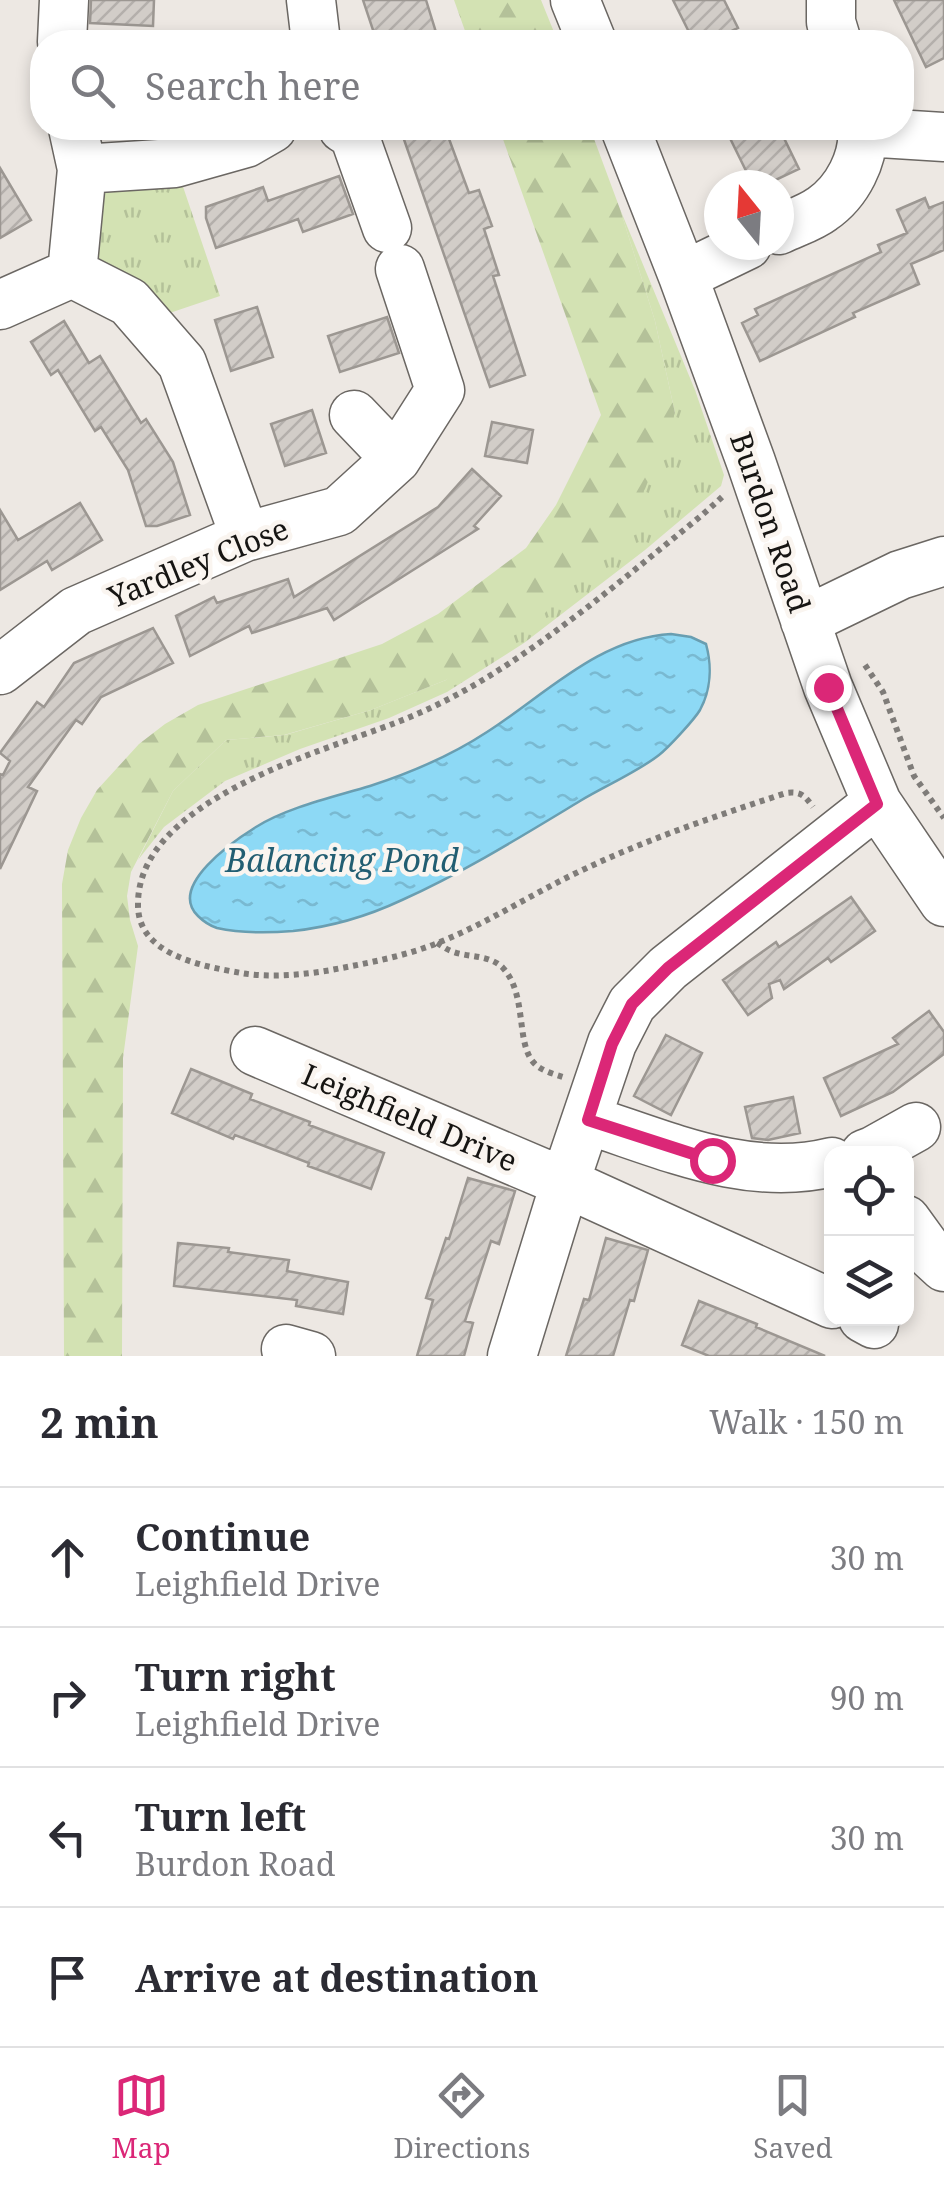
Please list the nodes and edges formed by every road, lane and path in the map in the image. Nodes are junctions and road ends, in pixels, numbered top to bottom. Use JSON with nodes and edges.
{"nodes":[{"id":1,"x":64,"y":0,"type":"edge"},
{"id":2,"x":312,"y":0,"type":"edge"},
{"id":3,"x":575,"y":0,"type":"edge"},
{"id":4,"x":831,"y":0,"type":"edge"},
{"id":5,"x":63,"y":30,"type":"edge"},
{"id":6,"x":315,"y":30,"type":"edge"},
{"id":7,"x":587,"y":30,"type":"edge"},
{"id":8,"x":833,"y":30,"type":"edge"},
{"id":9,"x":914,"y":135,"type":"edge"},
{"id":10,"x":944,"y":138,"type":"edge"},
{"id":11,"x":251,"y":140,"type":"edge"},
{"id":12,"x":356,"y":140,"type":"edge"},
{"id":13,"x":630,"y":140,"type":"edge"},
{"id":14,"x":862,"y":140,"type":"edge"},
{"id":15,"x":77,"y":148,"type":"edge"},
{"id":16,"x":794,"y":223,"type":"edge"},
{"id":17,"x":717,"y":260,"type":"edge"},
{"id":18,"x":72,"y":273,"type":"junction"},
{"id":19,"x":683,"y":276,"type":"junction"},
{"id":20,"x":0,"y":304,"type":"edge"},
{"id":21,"x":354,"y":415,"type":"dead end"},
{"id":22,"x":396,"y":459,"type":"junction"},
{"id":23,"x":751,"y":462,"type":"junction"},
{"id":24,"x":244,"y":537,"type":"junction"},
{"id":25,"x":944,"y":561,"type":"edge"},
{"id":26,"x":805,"y":621,"type":"junction"},
{"id":27,"x":861,"y":659,"type":"dead end"},
{"id":28,"x":0,"y":670,"type":"edge"},
{"id":29,"x":877,"y":804,"type":"junction"},
{"id":30,"x":944,"y":818,"type":"edge"},
{"id":31,"x":834,"y":837,"type":"junction"},
{"id":32,"x":944,"y":902,"type":"edge"},
{"id":33,"x":437,"y":943,"type":"junction"},
{"id":34,"x":255,"y":1051,"type":"dead end"},
{"id":35,"x":592,"y":1104,"type":"junction"},
{"id":36,"x":916,"y":1126,"type":"dead end"},
{"id":37,"x":878,"y":1146,"type":"edge"},
{"id":38,"x":824,"y":1161,"type":"edge"},
{"id":39,"x":566,"y":1183,"type":"junction"},
{"id":40,"x":914,"y":1231,"type":"edge"},
{"id":41,"x":944,"y":1267,"type":"edge"},
{"id":42,"x":824,"y":1300,"type":"edge"},
{"id":43,"x":512,"y":1356,"type":"edge"}],
"edges":[{"from":1,"to":5,"type":"street"},
{"from":2,"to":6,"type":"street"},
{"from":3,"to":7,"type":"street"},
{"from":4,"to":8,"type":"street"},
{"from":9,"to":10,"type":"street"},
{"from":11,"to":15,"type":"street"},
{"from":12,"to":22,"type":"street","name":"Yardley Close"},
{"from":13,"to":19,"type":"street","name":"Burdon Road"},
{"from":14,"to":16,"type":"street"},
{"from":15,"to":18,"type":"street"},
{"from":17,"to":19,"type":"street"},
{"from":18,"to":20,"type":"street"},
{"from":18,"to":24,"type":"street"},
{"from":19,"to":23,"type":"street","name":"Burdon Road"},
{"from":21,"to":22,"type":"street"},
{"from":22,"to":24,"type":"street","name":"Yardley Close"},
{"from":23,"to":26,"type":"street","name":"Burdon Road"},
{"from":23,"to":33,"type":"path"},
{"from":24,"to":28,"type":"street","name":"Yardley Close"},
{"from":25,"to":26,"type":"street"},
{"from":26,"to":29,"type":"street","name":"Burdon Road"},
{"from":27,"to":30,"type":"path"},
{"from":29,"to":31,"type":"street"},
{"from":29,"to":32,"type":"street","name":"Burdon Road"},
{"from":31,"to":33,"type":"path"},
{"from":31,"to":35,"type":"street"},
{"from":33,"to":35,"type":"path"},
{"from":34,"to":39,"type":"street","name":"Leighfield Drive"},
{"from":35,"to":38,"type":"street"},
{"from":35,"to":39,"type":"street"},
{"from":36,"to":37,"type":"street"},
{"from":39,"to":42,"type":"street","name":"Leighfield Drive"},
{"from":39,"to":43,"type":"street"},
{"from":40,"to":41,"type":"street"}]}
